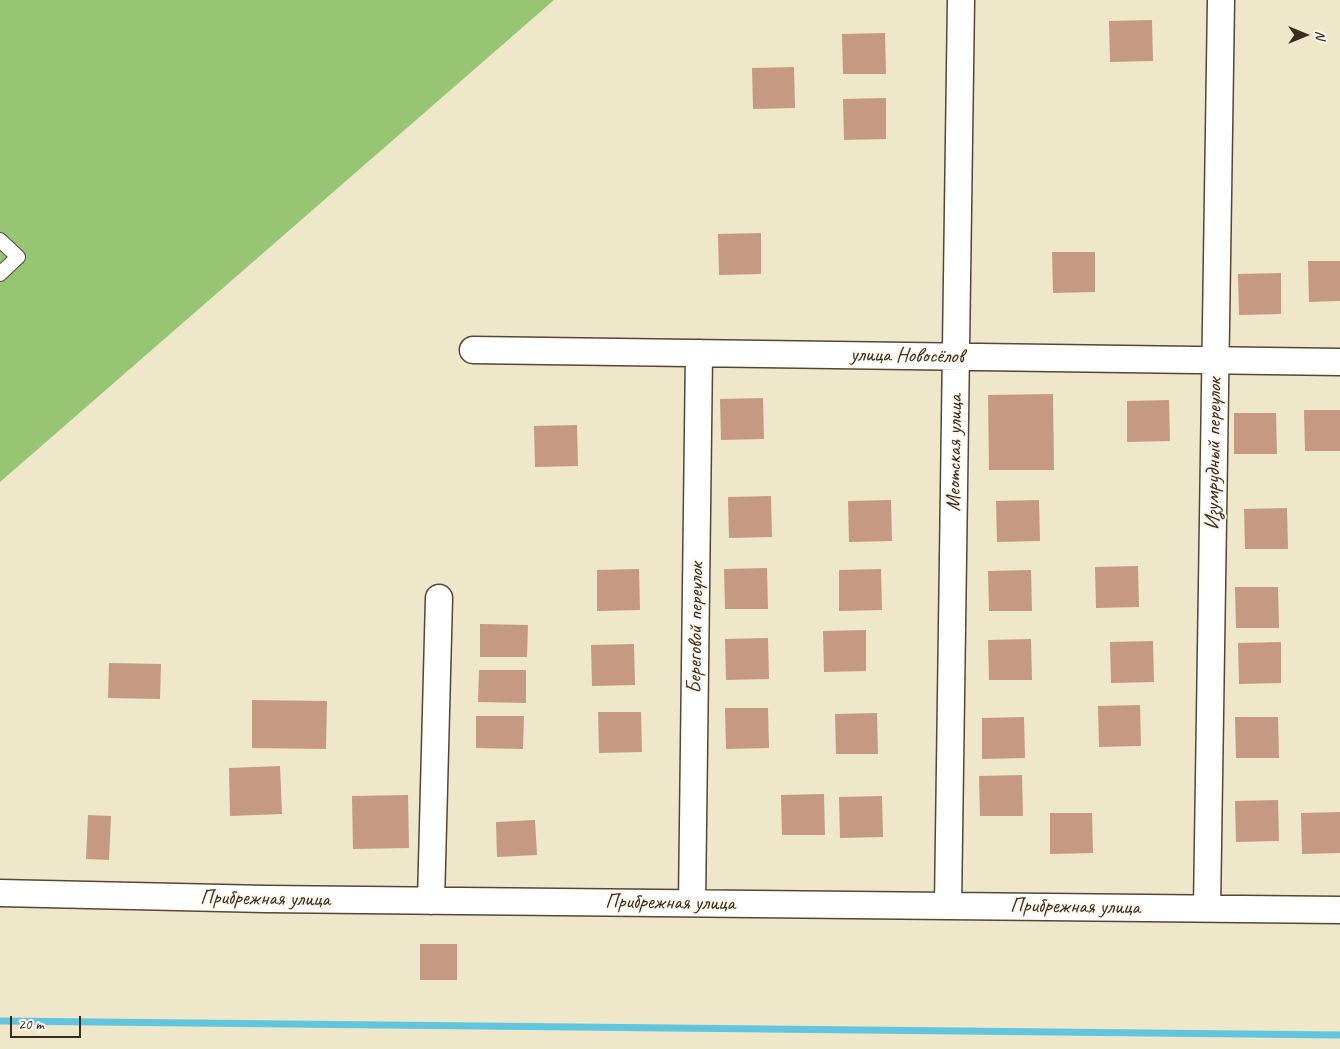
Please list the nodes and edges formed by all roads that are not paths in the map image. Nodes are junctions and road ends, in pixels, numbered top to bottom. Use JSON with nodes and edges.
{"nodes":[{"id":1,"x":961,"y":0,"type":"edge"},
{"id":2,"x":1220,"y":0,"type":"edge"},
{"id":3,"x":0,"y":240,"type":"edge"},
{"id":4,"x":0,"y":274,"type":"edge"},
{"id":5,"x":473,"y":350,"type":"dead end"},
{"id":6,"x":699,"y":353,"type":"junction"},
{"id":7,"x":956,"y":356,"type":"junction"},
{"id":8,"x":1215,"y":360,"type":"junction"},
{"id":9,"x":1340,"y":362,"type":"edge"},
{"id":10,"x":439,"y":598,"type":"dead end"},
{"id":11,"x":0,"y":893,"type":"edge"},
{"id":12,"x":431,"y":901,"type":"junction"},
{"id":13,"x":692,"y":903,"type":"junction"},
{"id":14,"x":948,"y":905,"type":"junction"},
{"id":15,"x":1207,"y":908,"type":"junction"},
{"id":16,"x":1340,"y":910,"type":"edge"}],
"edges":[{"from":1,"to":7,"type":"street","name":"Меотская улица"},
{"from":2,"to":8,"type":"street","name":"Изумрудный переулок"},
{"from":3,"to":4,"type":"lane"},
{"from":5,"to":6,"type":"street","name":"улица Новосёлов"},
{"from":6,"to":7,"type":"street","name":"улица Новосёлов"},
{"from":6,"to":13,"type":"street","name":"Береговой переулок"},
{"from":7,"to":8,"type":"street","name":"улица Новосёлов"},
{"from":7,"to":14,"type":"street","name":"Меотская улица"},
{"from":8,"to":9,"type":"street","name":"улица Новосёлов"},
{"from":8,"to":15,"type":"street","name":"Изумрудный переулок"},
{"from":10,"to":12,"type":"street"},
{"from":11,"to":12,"type":"street","name":"Прибрежная улица"},
{"from":12,"to":13,"type":"street","name":"Прибрежная улица"},
{"from":13,"to":14,"type":"street","name":"Прибрежная улица"},
{"from":14,"to":15,"type":"street","name":"Прибрежная улица"},
{"from":15,"to":16,"type":"street","name":"Прибрежная улица"}]}
